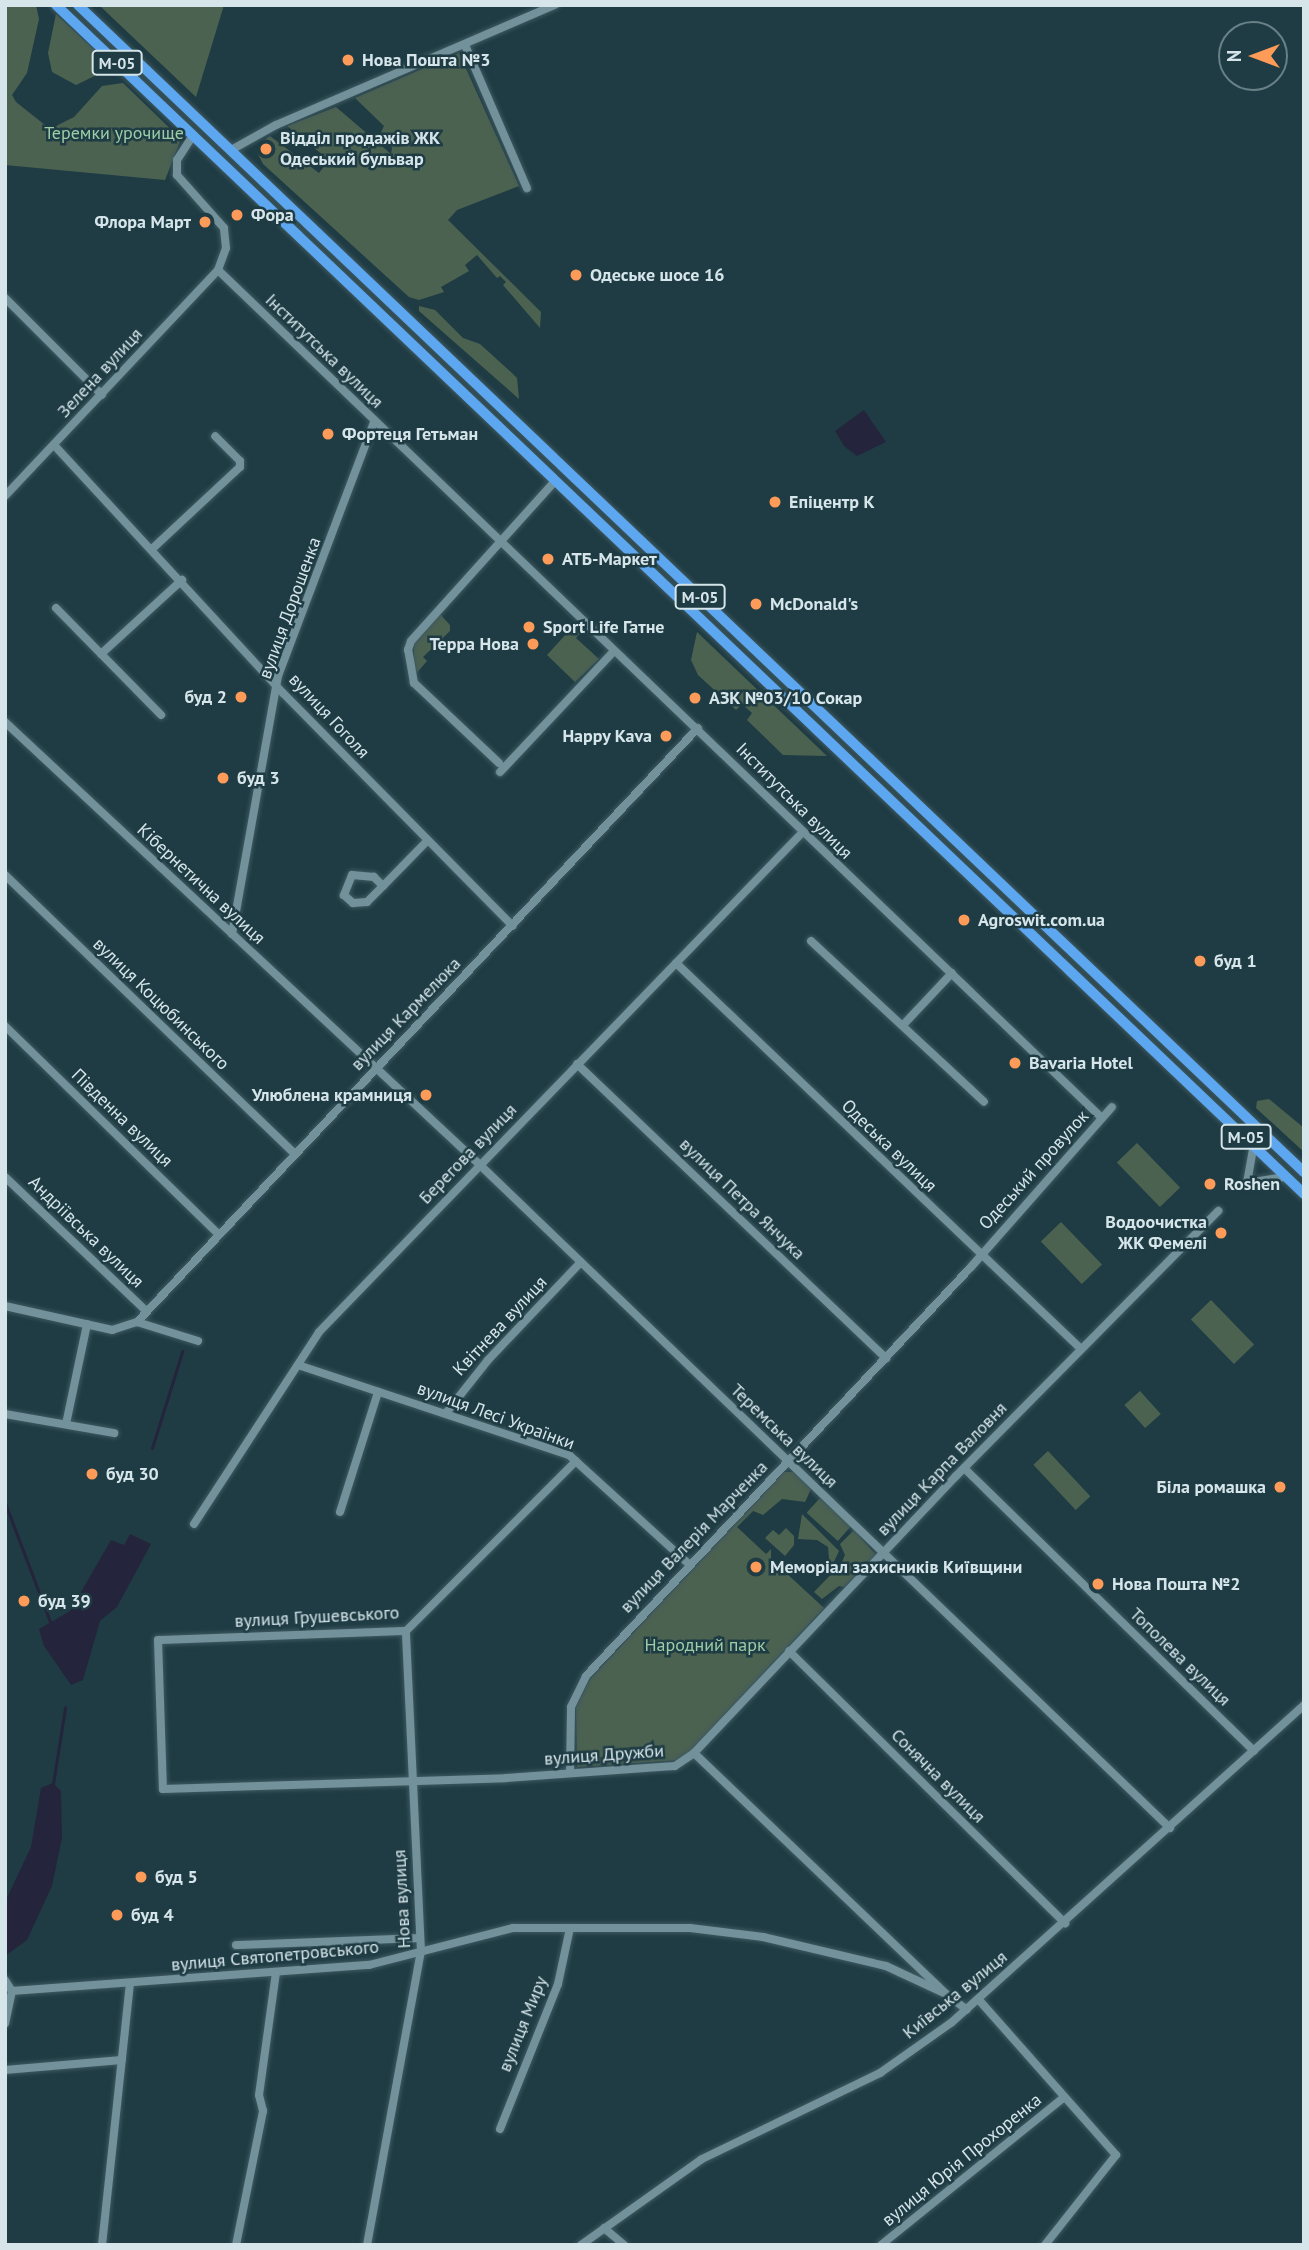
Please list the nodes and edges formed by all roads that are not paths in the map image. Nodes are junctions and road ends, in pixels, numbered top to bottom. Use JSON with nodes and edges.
{"nodes":[{"id":1,"x":56,"y":5,"type":"edge"},
{"id":2,"x":78,"y":5,"type":"edge"},
{"id":3,"x":555,"y":5,"type":"edge"},
{"id":4,"x":464,"y":45,"type":"junction"},
{"id":5,"x":193,"y":135,"type":"junction"},
{"id":6,"x":232,"y":150,"type":"junction"},
{"id":7,"x":527,"y":188,"type":"dead end"},
{"id":8,"x":218,"y":270,"type":"junction"},
{"id":9,"x":5,"y":298,"type":"edge"},
{"id":10,"x":102,"y":395,"type":"junction"},
{"id":11,"x":374,"y":422,"type":"junction"},
{"id":12,"x":215,"y":436,"type":"dead end"},
{"id":13,"x":54,"y":445,"type":"junction"},
{"id":14,"x":555,"y":481,"type":"junction"},
{"id":15,"x":5,"y":496,"type":"edge"},
{"id":16,"x":499,"y":543,"type":"junction"},
{"id":17,"x":152,"y":548,"type":"junction"},
{"id":18,"x":182,"y":580,"type":"junction"},
{"id":19,"x":56,"y":608,"type":"dead end"},
{"id":20,"x":613,"y":652,"type":"junction"},
{"id":21,"x":101,"y":654,"type":"junction"},
{"id":22,"x":277,"y":683,"type":"junction"},
{"id":23,"x":161,"y":715,"type":"dead end"},
{"id":24,"x":5,"y":722,"type":"edge"},
{"id":25,"x":698,"y":728,"type":"junction"},
{"id":26,"x":801,"y":834,"type":"junction"},
{"id":27,"x":427,"y":841,"type":"junction"},
{"id":28,"x":5,"y":876,"type":"edge"},
{"id":29,"x":383,"y":886,"type":"junction"},
{"id":30,"x":513,"y":926,"type":"junction"},
{"id":31,"x":232,"y":934,"type":"junction"},
{"id":32,"x":811,"y":941,"type":"dead end"},
{"id":33,"x":676,"y":963,"type":"junction"},
{"id":34,"x":952,"y":973,"type":"junction"},
{"id":35,"x":904,"y":1024,"type":"junction"},
{"id":36,"x":5,"y":1026,"type":"edge"},
{"id":37,"x":578,"y":1064,"type":"junction"},
{"id":38,"x":376,"y":1068,"type":"junction"},
{"id":39,"x":984,"y":1102,"type":"dead end"},
{"id":40,"x":1112,"y":1107,"type":"dead end"},
{"id":41,"x":1102,"y":1118,"type":"junction"},
{"id":42,"x":1254,"y":1145,"type":"junction"},
{"id":43,"x":295,"y":1154,"type":"junction"},
{"id":44,"x":480,"y":1165,"type":"junction"},
{"id":45,"x":1304,"y":1172,"type":"edge"},
{"id":46,"x":5,"y":1177,"type":"edge"},
{"id":47,"x":1285,"y":1177,"type":"junction"},
{"id":48,"x":1304,"y":1194,"type":"edge"},
{"id":49,"x":1218,"y":1211,"type":"dead end"},
{"id":50,"x":217,"y":1233,"type":"junction"},
{"id":51,"x":979,"y":1255,"type":"junction"},
{"id":52,"x":581,"y":1262,"type":"junction"},
{"id":53,"x":5,"y":1306,"type":"edge"},
{"id":54,"x":144,"y":1310,"type":"junction"},
{"id":55,"x":137,"y":1322,"type":"junction"},
{"id":56,"x":87,"y":1324,"type":"junction"},
{"id":57,"x":198,"y":1341,"type":"dead end"},
{"id":58,"x":1081,"y":1349,"type":"junction"},
{"id":59,"x":886,"y":1358,"type":"junction"},
{"id":60,"x":298,"y":1366,"type":"junction"},
{"id":61,"x":378,"y":1392,"type":"junction"},
{"id":62,"x":446,"y":1413,"type":"junction"},
{"id":63,"x":5,"y":1414,"type":"edge"},
{"id":64,"x":66,"y":1424,"type":"junction"},
{"id":65,"x":114,"y":1433,"type":"dead end"},
{"id":66,"x":576,"y":1461,"type":"junction"},
{"id":67,"x":788,"y":1462,"type":"junction"},
{"id":68,"x":964,"y":1468,"type":"junction"},
{"id":69,"x":340,"y":1512,"type":"dead end"},
{"id":70,"x":194,"y":1524,"type":"dead end"},
{"id":71,"x":883,"y":1552,"type":"junction"},
{"id":72,"x":690,"y":1565,"type":"junction"},
{"id":73,"x":406,"y":1632,"type":"junction"},
{"id":74,"x":789,"y":1651,"type":"junction"},
{"id":75,"x":1304,"y":1705,"type":"edge"},
{"id":76,"x":1254,"y":1751,"type":"junction"},
{"id":77,"x":694,"y":1754,"type":"junction"},
{"id":78,"x":570,"y":1773,"type":"junction"},
{"id":79,"x":412,"y":1781,"type":"junction"},
{"id":80,"x":163,"y":1789,"type":"joint"},
{"id":81,"x":1170,"y":1828,"type":"junction"},
{"id":82,"x":1065,"y":1923,"type":"junction"},
{"id":83,"x":570,"y":1928,"type":"junction"},
{"id":84,"x":417,"y":1938,"type":"junction"},
{"id":85,"x":236,"y":1945,"type":"dead end"},
{"id":86,"x":421,"y":1952,"type":"junction"},
{"id":87,"x":276,"y":1973,"type":"junction"},
{"id":88,"x":5,"y":1980,"type":"edge"},
{"id":89,"x":130,"y":1985,"type":"junction"},
{"id":90,"x":12,"y":1992,"type":"junction"},
{"id":91,"x":946,"y":1994,"type":"junction"},
{"id":92,"x":979,"y":2000,"type":"junction"},
{"id":93,"x":968,"y":2010,"type":"junction"},
{"id":94,"x":5,"y":2023,"type":"edge"},
{"id":95,"x":122,"y":2060,"type":"junction"},
{"id":96,"x":5,"y":2070,"type":"edge"},
{"id":97,"x":1062,"y":2099,"type":"junction"},
{"id":98,"x":500,"y":2129,"type":"dead end"},
{"id":99,"x":604,"y":2228,"type":"junction"},
{"id":100,"x":102,"y":2245,"type":"edge"},
{"id":101,"x":236,"y":2245,"type":"edge"},
{"id":102,"x":367,"y":2245,"type":"edge"},
{"id":103,"x":581,"y":2245,"type":"edge"},
{"id":104,"x":624,"y":2245,"type":"edge"},
{"id":105,"x":881,"y":2245,"type":"edge"},
{"id":106,"x":1045,"y":2245,"type":"edge"}],
"edges":[{"from":1,"to":5,"type":"highway","number":"М-05"},
{"from":2,"to":6,"type":"highway","number":"М-05"},
{"from":3,"to":4,"type":"street"},
{"from":4,"to":6,"type":"street"},
{"from":4,"to":7,"type":"street"},
{"from":5,"to":8,"type":"street"},
{"from":5,"to":14,"type":"highway","number":"М-05"},
{"from":6,"to":45,"type":"highway","number":"М-05"},
{"from":8,"to":10,"type":"street","name":"Зелена вулиця"},
{"from":8,"to":11,"type":"street","name":"Інститутська вулиця"},
{"from":9,"to":10,"type":"street"},
{"from":10,"to":13,"type":"street","name":"Зелена вулиця"},
{"from":11,"to":16,"type":"street","name":"Інститутська вулиця"},
{"from":11,"to":22,"type":"street","name":"вулиця Дорошенка"},
{"from":12,"to":17,"type":"street"},
{"from":13,"to":15,"type":"street","name":"Зелена вулиця"},
{"from":13,"to":17,"type":"street","name":"вулиця Гоголя"},
{"from":14,"to":16,"type":"street"},
{"from":14,"to":42,"type":"highway","number":"М-05"},
{"from":16,"to":20,"type":"street","name":"Інститутська вулиця"},
{"from":16,"to":20,"type":"street"},
{"from":17,"to":18,"type":"street","name":"вулиця Гоголя"},
{"from":18,"to":21,"type":"street"},
{"from":18,"to":22,"type":"street","name":"вулиця Гоголя"},
{"from":19,"to":21,"type":"street"},
{"from":20,"to":25,"type":"street","name":"Інститутська вулиця"},
{"from":21,"to":23,"type":"street"},
{"from":22,"to":27,"type":"street","name":"вулиця Гоголя"},
{"from":22,"to":31,"type":"street","name":"вулиця Дорошенка"},
{"from":24,"to":31,"type":"street","name":"Кібернетична вулиця"},
{"from":25,"to":26,"type":"street","name":"Інститутська вулиця"},
{"from":25,"to":30,"type":"street","name":"вулиця Кармелюка"},
{"from":26,"to":33,"type":"street","name":"Берегова вулиця"},
{"from":26,"to":34,"type":"street","name":"Інститутська вулиця"},
{"from":27,"to":29,"type":"street"},
{"from":27,"to":30,"type":"street","name":"вулиця Гоголя"},
{"from":28,"to":43,"type":"street","name":"вулиця Коцюбинського"},
{"from":29,"to":29,"type":"street"},
{"from":30,"to":38,"type":"street","name":"вулиця Кармелюка"},
{"from":31,"to":38,"type":"street","name":"Кібернетична вулиця"},
{"from":32,"to":35,"type":"street"},
{"from":33,"to":37,"type":"street","name":"Берегова вулиця"},
{"from":33,"to":51,"type":"street","name":"Одеська вулиця"},
{"from":34,"to":35,"type":"street"},
{"from":34,"to":41,"type":"street","name":"Інститутська вулиця"},
{"from":35,"to":39,"type":"street"},
{"from":36,"to":50,"type":"street","name":"Південна вулиця"},
{"from":37,"to":44,"type":"street","name":"Берегова вулиця"},
{"from":37,"to":59,"type":"street","name":"вулиця Петра Янчука"},
{"from":38,"to":43,"type":"street","name":"вулиця Кармелюка"},
{"from":38,"to":44,"type":"street","name":"Теремська вулиця"},
{"from":40,"to":41,"type":"street","name":"Одеський провулок"},
{"from":41,"to":51,"type":"street","name":"Одеський провулок"},
{"from":42,"to":47,"type":"highway","number":"М-05"},
{"from":42,"to":47,"type":"street"},
{"from":43,"to":50,"type":"street","name":"вулиця Кармелюка"},
{"from":44,"to":52,"type":"street","name":"Теремська вулиця"},
{"from":44,"to":60,"type":"street","name":"Берегова вулиця"},
{"from":46,"to":54,"type":"street","name":"Андріївська вулиця"},
{"from":47,"to":48,"type":"highway","number":"М-05"},
{"from":49,"to":58,"type":"street","name":"вулиця Карпа Валовня"},
{"from":50,"to":54,"type":"street","name":"вулиця Кармелюка"},
{"from":51,"to":58,"type":"street","name":"Одеська вулиця"},
{"from":51,"to":59,"type":"street","name":"вулиця Валерія Марченка"},
{"from":52,"to":62,"type":"street","name":"Квітнева вулиця"},
{"from":52,"to":67,"type":"street","name":"Теремська вулиця"},
{"from":53,"to":56,"type":"street"},
{"from":54,"to":55,"type":"street","name":"вулиця Кармелюка"},
{"from":55,"to":56,"type":"street"},
{"from":55,"to":57,"type":"street"},
{"from":56,"to":64,"type":"street"},
{"from":58,"to":68,"type":"street","name":"вулиця Карпа Валовня"},
{"from":59,"to":67,"type":"street","name":"вулиця Валерія Марченка"},
{"from":60,"to":61,"type":"street","name":"вулиця Лесі Українки"},
{"from":60,"to":70,"type":"street","name":"Берегова вулиця"},
{"from":61,"to":62,"type":"street","name":"вулиця Лесі Українки"},
{"from":61,"to":69,"type":"street"},
{"from":62,"to":66,"type":"street","name":"вулиця Лесі Українки"},
{"from":63,"to":64,"type":"street"},
{"from":64,"to":65,"type":"street"},
{"from":66,"to":72,"type":"street","name":"вулиця Лесі Українки"},
{"from":66,"to":73,"type":"street","name":"вулиця Грушевського"},
{"from":67,"to":71,"type":"street","name":"Теремська вулиця"},
{"from":67,"to":72,"type":"street","name":"вулиця Валерія Марченка"},
{"from":68,"to":71,"type":"street","name":"вулиця Карпа Валовня"},
{"from":68,"to":76,"type":"street","name":"Тополева вулиця"},
{"from":71,"to":74,"type":"street","name":"вулиця Карпа Валовня"},
{"from":71,"to":81,"type":"street","name":"Теремська вулиця"},
{"from":72,"to":78,"type":"street","name":"вулиця Валерія Марченка"},
{"from":73,"to":79,"type":"street","name":"Нова вулиця"},
{"from":73,"to":80,"type":"street","name":"вулиця Грушевського"},
{"from":74,"to":77,"type":"street","name":"вулиця Карпа Валовня"},
{"from":74,"to":82,"type":"street","name":"Сонячна вулиця"},
{"from":75,"to":76,"type":"street","name":"Київська вулиця"},
{"from":76,"to":81,"type":"street","name":"Київська вулиця"},
{"from":77,"to":78,"type":"street","name":"вулиця Дружби"},
{"from":77,"to":91,"type":"street"},
{"from":78,"to":79,"type":"street","name":"вулиця Дружби"},
{"from":79,"to":80,"type":"street","name":"вулиця Дружби"},
{"from":79,"to":84,"type":"street","name":"Нова вулиця"},
{"from":81,"to":82,"type":"street","name":"Київська вулиця"},
{"from":82,"to":92,"type":"street","name":"Київська вулиця"},
{"from":83,"to":86,"type":"street","name":"вулиця Святопетровського"},
{"from":83,"to":91,"type":"street","name":"вулиця Святопетровського"},
{"from":83,"to":98,"type":"street","name":"вулиця Миру"},
{"from":84,"to":85,"type":"street","name":"вулиця Святопетровського"},
{"from":84,"to":86,"type":"street","name":"Нова вулиця"},
{"from":86,"to":87,"type":"street","name":"вулиця Святопетровського"},
{"from":86,"to":102,"type":"street","name":"Нова вулиця"},
{"from":87,"to":89,"type":"street","name":"вулиця Святопетровського"},
{"from":87,"to":101,"type":"street"},
{"from":88,"to":90,"type":"street"},
{"from":89,"to":90,"type":"street","name":"вулиця Святопетровського"},
{"from":89,"to":95,"type":"street"},
{"from":90,"to":94,"type":"street"},
{"from":91,"to":93,"type":"street"},
{"from":92,"to":93,"type":"street","name":"Київська вулиця"},
{"from":92,"to":97,"type":"street"},
{"from":93,"to":99,"type":"street","name":"Київська вулиця"},
{"from":95,"to":96,"type":"street"},
{"from":95,"to":100,"type":"street"},
{"from":97,"to":105,"type":"street","name":"вулиця Юрія Прохоренка"},
{"from":97,"to":106,"type":"street"},
{"from":99,"to":103,"type":"street","name":"Київська вулиця"},
{"from":99,"to":104,"type":"street"}]}
